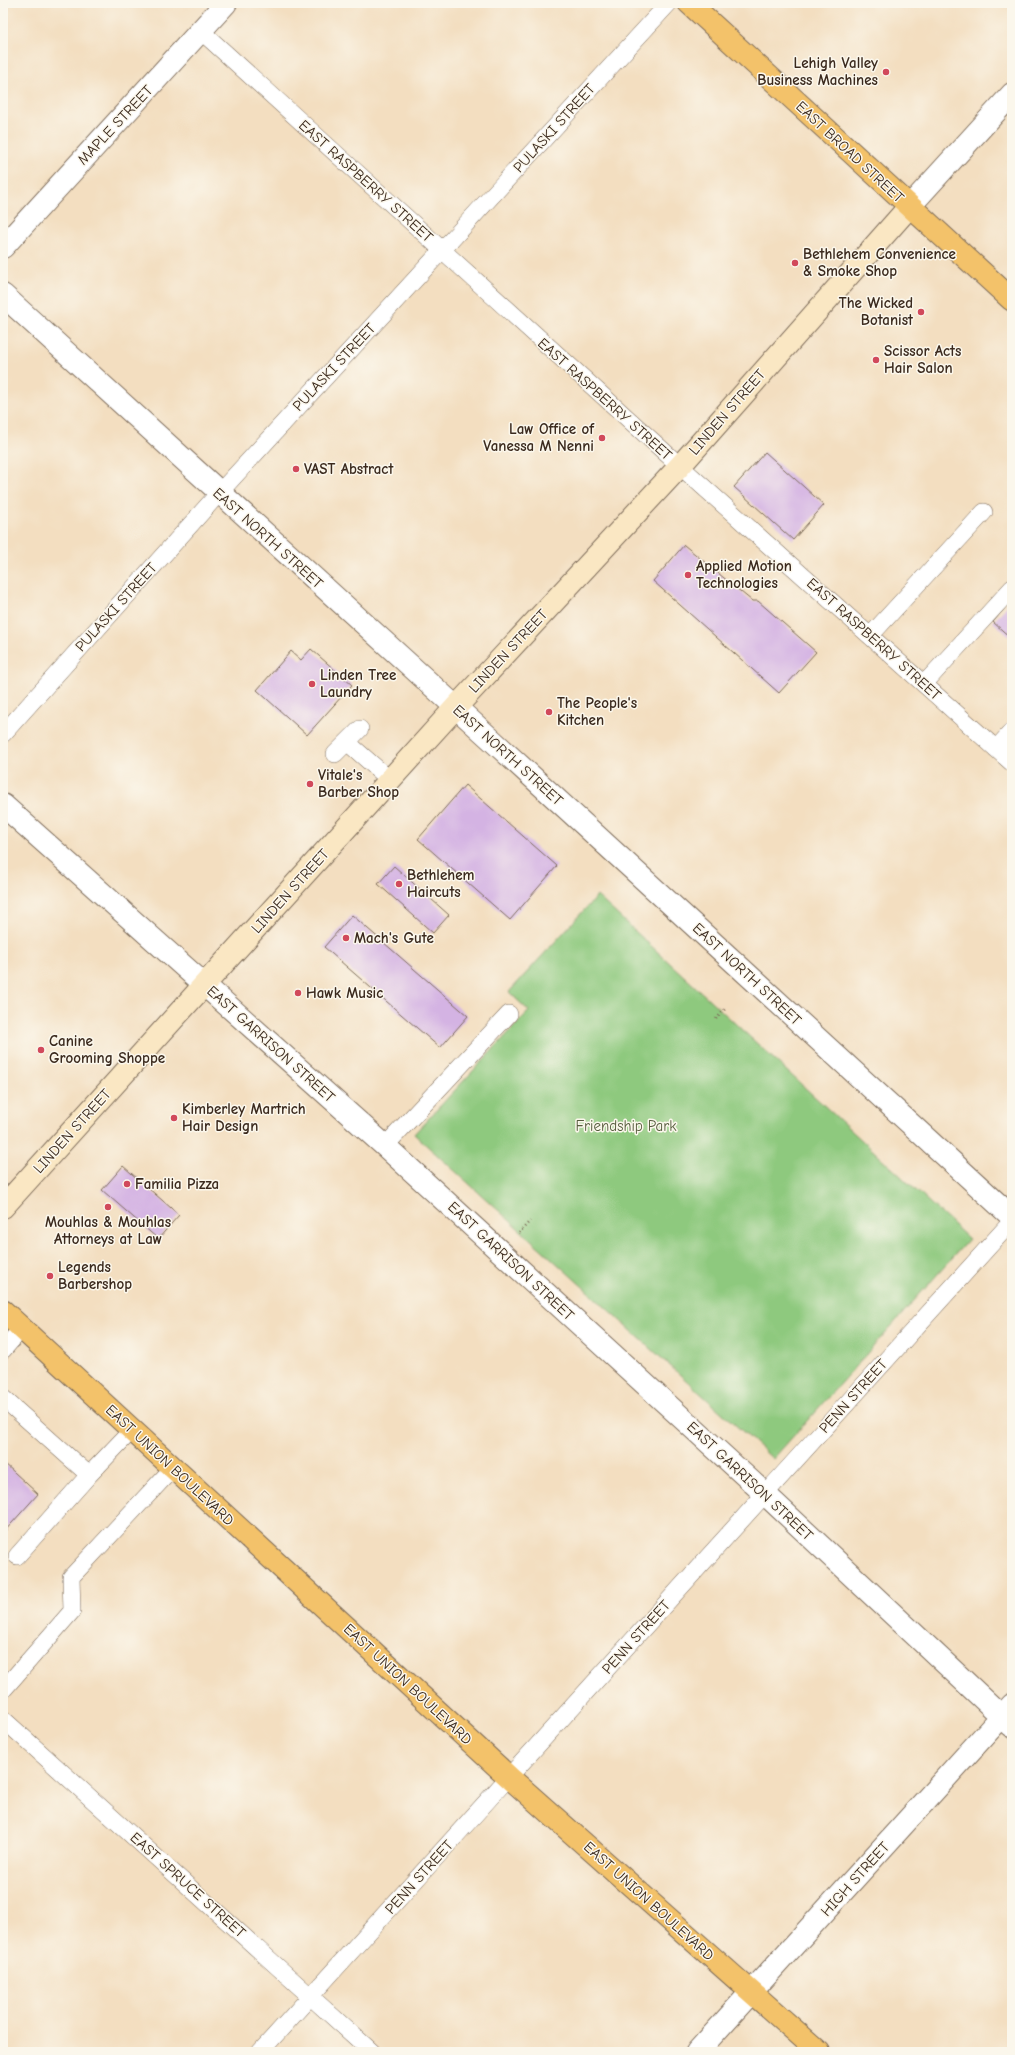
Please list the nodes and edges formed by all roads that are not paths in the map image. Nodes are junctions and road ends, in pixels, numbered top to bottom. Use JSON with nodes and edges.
{"nodes":[{"id":1,"x":226,"y":3,"type":"edge"},
{"id":2,"x":668,"y":3,"type":"edge"},
{"id":3,"x":688,"y":3,"type":"edge"},
{"id":4,"x":201,"y":31,"type":"junction"},
{"id":5,"x":1012,"y":94,"type":"edge"},
{"id":6,"x":909,"y":207,"type":"junction"},
{"id":7,"x":3,"y":247,"type":"edge"},
{"id":8,"x":442,"y":250,"type":"junction"},
{"id":9,"x":3,"y":295,"type":"edge"},
{"id":10,"x":1012,"y":300,"type":"edge"},
{"id":11,"x":680,"y":466,"type":"junction"},
{"id":12,"x":219,"y":493,"type":"junction"},
{"id":13,"x":984,"y":512,"type":"dead end"},
{"id":14,"x":1012,"y":588,"type":"edge"},
{"id":15,"x":870,"y":636,"type":"junction"},
{"id":16,"x":924,"y":684,"type":"junction"},
{"id":17,"x":456,"y":707,"type":"junction"},
{"id":18,"x":360,"y":729,"type":"dead end"},
{"id":19,"x":1012,"y":732,"type":"edge"},
{"id":20,"x":3,"y":734,"type":"edge"},
{"id":21,"x":996,"y":749,"type":"junction"},
{"id":22,"x":1012,"y":763,"type":"edge"},
{"id":23,"x":390,"y":780,"type":"junction"},
{"id":24,"x":3,"y":805,"type":"edge"},
{"id":25,"x":205,"y":986,"type":"junction"},
{"id":26,"x":509,"y":1014,"type":"dead end"},
{"id":27,"x":385,"y":1146,"type":"junction"},
{"id":28,"x":3,"y":1207,"type":"edge"},
{"id":29,"x":1012,"y":1217,"type":"edge"},
{"id":30,"x":1012,"y":1221,"type":"edge"},
{"id":31,"x":3,"y":1311,"type":"edge"},
{"id":32,"x":22,"y":1328,"type":"junction"},
{"id":33,"x":3,"y":1350,"type":"edge"},
{"id":34,"x":3,"y":1398,"type":"edge"},
{"id":35,"x":132,"y":1430,"type":"junction"},
{"id":36,"x":173,"y":1468,"type":"junction"},
{"id":37,"x":89,"y":1475,"type":"junction"},
{"id":38,"x":765,"y":1494,"type":"junction"},
{"id":39,"x":18,"y":1556,"type":"dead end"},
{"id":40,"x":3,"y":1690,"type":"edge"},
{"id":41,"x":1008,"y":1716,"type":"edge"},
{"id":42,"x":3,"y":1719,"type":"edge"},
{"id":43,"x":510,"y":1778,"type":"junction"},
{"id":44,"x":752,"y":1992,"type":"junction"},
{"id":45,"x":311,"y":1996,"type":"junction"},
{"id":46,"x":260,"y":2052,"type":"edge"},
{"id":47,"x":372,"y":2052,"type":"edge"},
{"id":48,"x":697,"y":2052,"type":"edge"},
{"id":49,"x":819,"y":2052,"type":"edge"}],
"edges":[{"from":1,"to":4,"type":"street","name":"MAPLE STREET"},
{"from":2,"to":8,"type":"lane","name":"PULASKI STREET"},
{"from":3,"to":6,"type":"main road","name":"EAST BROAD STREET"},
{"from":4,"to":7,"type":"street","name":"MAPLE STREET"},
{"from":4,"to":8,"type":"lane","name":"EAST RASPBERRY STREET"},
{"from":5,"to":6,"type":"street","name":"LINDEN STREET"},
{"from":6,"to":10,"type":"main road","name":"EAST BROAD STREET"},
{"from":6,"to":11,"type":"main road","name":"LINDEN STREET"},
{"from":8,"to":11,"type":"lane","name":"EAST RASPBERRY STREET"},
{"from":8,"to":12,"type":"lane","name":"PULASKI STREET"},
{"from":9,"to":12,"type":"street","name":"EAST NORTH STREET"},
{"from":11,"to":15,"type":"lane","name":"EAST RASPBERRY STREET"},
{"from":11,"to":17,"type":"main road","name":"LINDEN STREET"},
{"from":12,"to":17,"type":"street","name":"EAST NORTH STREET"},
{"from":12,"to":20,"type":"lane","name":"PULASKI STREET"},
{"from":13,"to":15,"type":"lane"},
{"from":14,"to":16,"type":"lane"},
{"from":15,"to":16,"type":"lane","name":"EAST RASPBERRY STREET"},
{"from":16,"to":21,"type":"lane","name":"EAST RASPBERRY STREET"},
{"from":17,"to":23,"type":"main road","name":"LINDEN STREET"},
{"from":17,"to":29,"type":"street","name":"EAST NORTH STREET"},
{"from":18,"to":23,"type":"lane"},
{"from":19,"to":21,"type":"lane"},
{"from":21,"to":22,"type":"lane","name":"EAST RASPBERRY STREET"},
{"from":23,"to":25,"type":"main road","name":"LINDEN STREET"},
{"from":24,"to":25,"type":"street","name":"EAST GARRISON STREET"},
{"from":25,"to":27,"type":"street","name":"EAST GARRISON STREET"},
{"from":25,"to":28,"type":"main road","name":"LINDEN STREET"},
{"from":26,"to":27,"type":"lane"},
{"from":27,"to":38,"type":"street","name":"EAST GARRISON STREET"},
{"from":30,"to":38,"type":"lane","name":"PENN STREET"},
{"from":31,"to":32,"type":"main road","name":"EAST UNION BOULEVARD"},
{"from":32,"to":33,"type":"lane"},
{"from":32,"to":35,"type":"main road","name":"EAST UNION BOULEVARD"},
{"from":34,"to":37,"type":"lane"},
{"from":35,"to":36,"type":"main road","name":"EAST UNION BOULEVARD"},
{"from":35,"to":37,"type":"lane"},
{"from":36,"to":40,"type":"lane"},
{"from":36,"to":43,"type":"main road","name":"EAST UNION BOULEVARD"},
{"from":37,"to":39,"type":"lane"},
{"from":38,"to":41,"type":"street","name":"EAST GARRISON STREET"},
{"from":38,"to":43,"type":"lane","name":"PENN STREET"},
{"from":41,"to":44,"type":"street","name":"HIGH STREET"},
{"from":42,"to":45,"type":"lane","name":"EAST SPRUCE STREET"},
{"from":43,"to":44,"type":"main road","name":"EAST UNION BOULEVARD"},
{"from":43,"to":45,"type":"lane","name":"PENN STREET"},
{"from":44,"to":48,"type":"street","name":"HIGH STREET"},
{"from":44,"to":49,"type":"main road","name":"EAST UNION BOULEVARD"},
{"from":45,"to":46,"type":"lane","name":"PENN STREET"},
{"from":45,"to":47,"type":"lane","name":"EAST SPRUCE STREET"}]}
